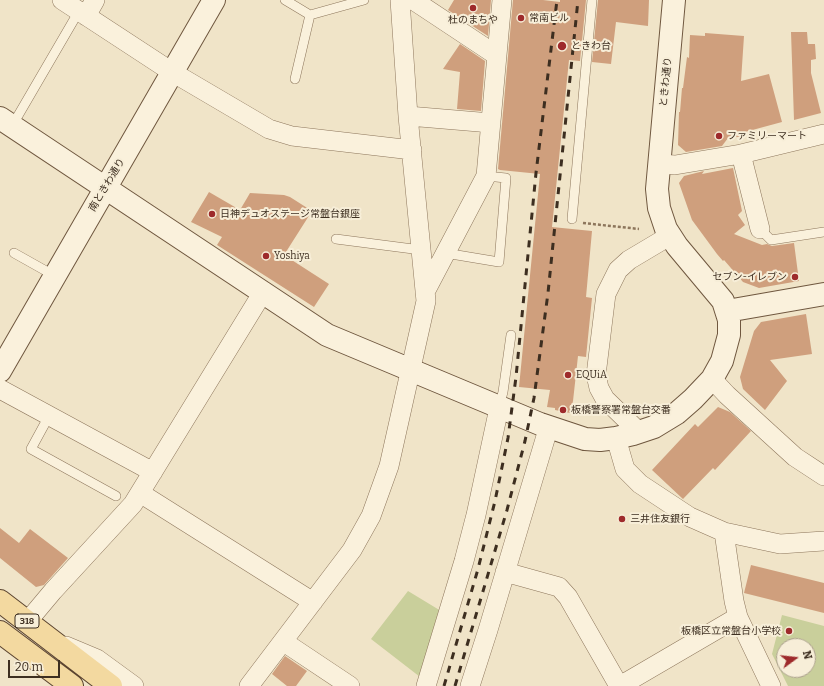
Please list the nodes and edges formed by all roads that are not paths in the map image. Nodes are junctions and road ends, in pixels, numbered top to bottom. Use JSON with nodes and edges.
{"nodes":[{"id":1,"x":62,"y":0,"type":"edge"},
{"id":2,"x":214,"y":0,"type":"edge"},
{"id":3,"x":285,"y":0,"type":"edge"},
{"id":4,"x":364,"y":0,"type":"edge"},
{"id":5,"x":400,"y":0,"type":"edge"},
{"id":6,"x":413,"y":0,"type":"edge"},
{"id":7,"x":502,"y":0,"type":"edge"},
{"id":8,"x":592,"y":0,"type":"edge"},
{"id":9,"x":674,"y":0,"type":"edge"},
{"id":10,"x":86,"y":9,"type":"edge"},
{"id":11,"x":310,"y":15,"type":"junction"},
{"id":12,"x":496,"y":55,"type":"junction"},
{"id":13,"x":172,"y":72,"type":"junction"},
{"id":14,"x":295,"y":79,"type":"dead end"},
{"id":15,"x":408,"y":116,"type":"junction"},
{"id":16,"x":6,"y":122,"type":"edge"},
{"id":17,"x":491,"y":123,"type":"junction"},
{"id":18,"x":824,"y":134,"type":"edge"},
{"id":19,"x":412,"y":150,"type":"junction"},
{"id":20,"x":741,"y":154,"type":"junction"},
{"id":21,"x":659,"y":164,"type":"junction"},
{"id":22,"x":486,"y":176,"type":"junction"},
{"id":23,"x":106,"y":188,"type":"junction"},
{"id":24,"x":572,"y":219,"type":"road end"},
{"id":25,"x":760,"y":229,"type":"joint"},
{"id":26,"x":824,"y":232,"type":"edge"},
{"id":27,"x":671,"y":236,"type":"junction"},
{"id":28,"x":336,"y":239,"type":"dead end"},
{"id":29,"x":421,"y":250,"type":"junction"},
{"id":30,"x":14,"y":253,"type":"dead end"},
{"id":31,"x":445,"y":253,"type":"junction"},
{"id":32,"x":55,"y":276,"type":"junction"},
{"id":33,"x":262,"y":292,"type":"junction"},
{"id":34,"x":426,"y":292,"type":"junction"},
{"id":35,"x":824,"y":294,"type":"edge"},
{"id":36,"x":727,"y":311,"type":"junction"},
{"id":37,"x":511,"y":335,"type":"dead end"},
{"id":38,"x":410,"y":370,"type":"junction"},
{"id":39,"x":0,"y":371,"type":"edge"},
{"id":40,"x":712,"y":379,"type":"junction"},
{"id":41,"x":0,"y":389,"type":"edge"},
{"id":42,"x":499,"y":408,"type":"junction"},
{"id":43,"x":49,"y":416,"type":"junction"},
{"id":44,"x":549,"y":426,"type":"junction"},
{"id":45,"x":640,"y":432,"type":"junction"},
{"id":46,"x":616,"y":438,"type":"junction"},
{"id":47,"x":153,"y":472,"type":"junction"},
{"id":48,"x":824,"y":476,"type":"edge"},
{"id":49,"x":129,"y":499,"type":"junction"},
{"id":50,"x":724,"y":532,"type":"junction"},
{"id":51,"x":824,"y":541,"type":"edge"},
{"id":52,"x":505,"y":572,"type":"junction"},
{"id":53,"x":0,"y":601,"type":"edge"},
{"id":54,"x":313,"y":602,"type":"junction"},
{"id":55,"x":738,"y":617,"type":"junction"},
{"id":56,"x":27,"y":622,"type":"junction"},
{"id":57,"x":0,"y":632,"type":"edge"},
{"id":58,"x":53,"y":642,"type":"junction"},
{"id":59,"x":284,"y":642,"type":"junction"},
{"id":60,"x":70,"y":685,"type":"edge"},
{"id":61,"x":111,"y":686,"type":"edge"},
{"id":62,"x":134,"y":686,"type":"edge"},
{"id":63,"x":249,"y":686,"type":"edge"},
{"id":64,"x":350,"y":686,"type":"edge"},
{"id":65,"x":426,"y":686,"type":"edge"},
{"id":66,"x":470,"y":686,"type":"edge"},
{"id":67,"x":619,"y":686,"type":"edge"},
{"id":68,"x":771,"y":686,"type":"edge"}],
"edges":[{"from":1,"to":10,"type":"street"},
{"from":2,"to":13,"type":"street","name":"南ときわ通り"},
{"from":3,"to":11,"type":"lane"},
{"from":4,"to":11,"type":"lane"},
{"from":5,"to":15,"type":"street"},
{"from":6,"to":12,"type":"street"},
{"from":7,"to":12,"type":"street"},
{"from":8,"to":24,"type":"lane"},
{"from":9,"to":21,"type":"street","name":"ときわ通り"},
{"from":10,"to":13,"type":"street"},
{"from":10,"to":16,"type":"lane"},
{"from":11,"to":14,"type":"lane"},
{"from":12,"to":17,"type":"street"},
{"from":13,"to":19,"type":"street"},
{"from":13,"to":23,"type":"street","name":"南ときわ通り"},
{"from":15,"to":17,"type":"street"},
{"from":15,"to":19,"type":"street"},
{"from":16,"to":23,"type":"street"},
{"from":17,"to":22,"type":"street"},
{"from":18,"to":20,"type":"street"},
{"from":19,"to":29,"type":"street"},
{"from":20,"to":21,"type":"street"},
{"from":20,"to":25,"type":"street"},
{"from":21,"to":27,"type":"street","name":"ときわ通り"},
{"from":22,"to":31,"type":"street"},
{"from":22,"to":31,"type":"lane"},
{"from":23,"to":32,"type":"street","name":"南ときわ通り"},
{"from":23,"to":33,"type":"street"},
{"from":25,"to":26,"type":"lane"},
{"from":27,"to":36,"type":"street","name":"ときわ通り"},
{"from":27,"to":45,"type":"street"},
{"from":28,"to":29,"type":"lane"},
{"from":29,"to":31,"type":"street"},
{"from":29,"to":34,"type":"street"},
{"from":30,"to":32,"type":"lane"},
{"from":31,"to":34,"type":"street"},
{"from":32,"to":39,"type":"street","name":"南ときわ通り"},
{"from":33,"to":38,"type":"street"},
{"from":33,"to":47,"type":"street"},
{"from":34,"to":38,"type":"street"},
{"from":35,"to":36,"type":"street"},
{"from":36,"to":40,"type":"street"},
{"from":37,"to":42,"type":"lane"},
{"from":38,"to":42,"type":"street"},
{"from":38,"to":54,"type":"street"},
{"from":40,"to":45,"type":"street"},
{"from":40,"to":48,"type":"street"},
{"from":41,"to":43,"type":"street"},
{"from":42,"to":44,"type":"street"},
{"from":42,"to":65,"type":"street"},
{"from":43,"to":47,"type":"street"},
{"from":43,"to":49,"type":"lane"},
{"from":44,"to":46,"type":"street"},
{"from":44,"to":52,"type":"street"},
{"from":45,"to":46,"type":"street"},
{"from":46,"to":50,"type":"street"},
{"from":47,"to":49,"type":"street"},
{"from":49,"to":54,"type":"street"},
{"from":49,"to":56,"type":"street"},
{"from":50,"to":51,"type":"street"},
{"from":50,"to":55,"type":"street"},
{"from":52,"to":66,"type":"street"},
{"from":52,"to":67,"type":"street"},
{"from":53,"to":56,"type":"main road","number":"318"},
{"from":54,"to":59,"type":"street"},
{"from":55,"to":67,"type":"street"},
{"from":55,"to":68,"type":"street"},
{"from":56,"to":58,"type":"main road","number":"318"},
{"from":57,"to":60,"type":"main road","number":"318"},
{"from":58,"to":61,"type":"main road","number":"318"},
{"from":58,"to":62,"type":"street"},
{"from":59,"to":63,"type":"street"},
{"from":59,"to":64,"type":"street"}]}
